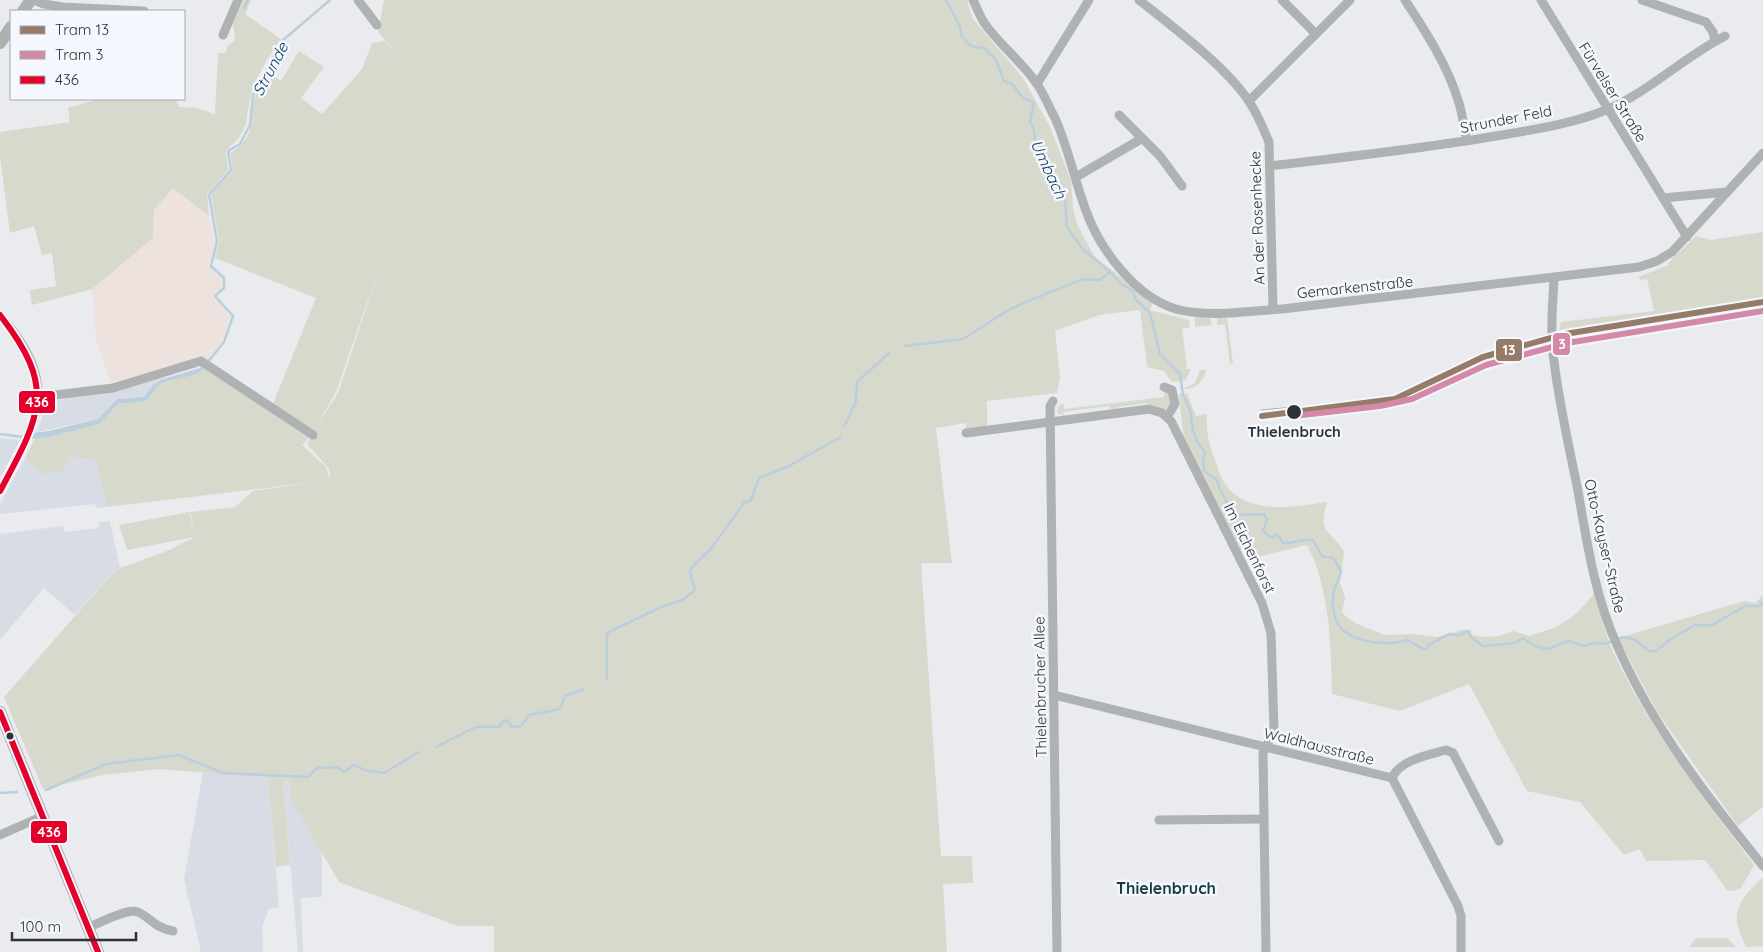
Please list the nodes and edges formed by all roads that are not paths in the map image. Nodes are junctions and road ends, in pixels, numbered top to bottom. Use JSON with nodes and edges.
{"nodes":[{"id":1,"x":32,"y":0,"type":"edge"},
{"id":2,"x":238,"y":0,"type":"edge"},
{"id":3,"x":358,"y":0,"type":"edge"},
{"id":4,"x":973,"y":0,"type":"edge"},
{"id":5,"x":1088,"y":0,"type":"edge"},
{"id":6,"x":1139,"y":0,"type":"edge"},
{"id":7,"x":1282,"y":0,"type":"edge"},
{"id":8,"x":1350,"y":0,"type":"edge"},
{"id":9,"x":1405,"y":0,"type":"edge"},
{"id":10,"x":1541,"y":0,"type":"edge"},
{"id":11,"x":1642,"y":0,"type":"edge"},
{"id":12,"x":24,"y":10,"type":"edge"},
{"id":13,"x":117,"y":10,"type":"edge"},
{"id":14,"x":377,"y":25,"type":"dead end"},
{"id":15,"x":10,"y":28,"type":"edge"},
{"id":16,"x":1315,"y":33,"type":"junction"},
{"id":17,"x":223,"y":35,"type":"dead end"},
{"id":18,"x":1725,"y":36,"type":"dead end"},
{"id":19,"x":1715,"y":41,"type":"junction"},
{"id":20,"x":0,"y":43,"type":"edge"},
{"id":21,"x":1037,"y":84,"type":"junction"},
{"id":22,"x":1249,"y":101,"type":"junction"},
{"id":23,"x":1608,"y":109,"type":"junction"},
{"id":24,"x":1119,"y":115,"type":"dead end"},
{"id":25,"x":1141,"y":139,"type":"junction"},
{"id":26,"x":1467,"y":141,"type":"junction"},
{"id":27,"x":1763,"y":153,"type":"edge"},
{"id":28,"x":1270,"y":166,"type":"junction"},
{"id":29,"x":1076,"y":177,"type":"junction"},
{"id":30,"x":1182,"y":186,"type":"dead end"},
{"id":31,"x":1727,"y":192,"type":"junction"},
{"id":32,"x":1663,"y":198,"type":"junction"},
{"id":33,"x":1687,"y":237,"type":"junction"},
{"id":34,"x":1554,"y":278,"type":"junction"},
{"id":35,"x":1273,"y":309,"type":"junction"},
{"id":36,"x":0,"y":315,"type":"edge"},
{"id":37,"x":1164,"y":387,"type":"dead end"},
{"id":38,"x":39,"y":397,"type":"junction"},
{"id":39,"x":1053,"y":402,"type":"dead end"},
{"id":40,"x":1167,"y":417,"type":"junction"},
{"id":41,"x":1050,"y":421,"type":"junction"},
{"id":42,"x":966,"y":433,"type":"dead end"},
{"id":43,"x":313,"y":434,"type":"dead end"},
{"id":44,"x":0,"y":491,"type":"edge"},
{"id":45,"x":1054,"y":695,"type":"junction"},
{"id":46,"x":0,"y":712,"type":"edge"},
{"id":47,"x":1266,"y":747,"type":"junction"},
{"id":48,"x":1392,"y":778,"type":"junction"},
{"id":49,"x":43,"y":816,"type":"junction"},
{"id":50,"x":1264,"y":818,"type":"junction"},
{"id":51,"x":1159,"y":820,"type":"dead end"},
{"id":52,"x":0,"y":836,"type":"edge"},
{"id":53,"x":1499,"y":841,"type":"dead end"},
{"id":54,"x":1763,"y":866,"type":"edge"},
{"id":55,"x":89,"y":927,"type":"junction"},
{"id":56,"x":173,"y":931,"type":"dead end"},
{"id":57,"x":98,"y":952,"type":"edge"},
{"id":58,"x":1057,"y":952,"type":"edge"},
{"id":59,"x":1266,"y":952,"type":"edge"},
{"id":60,"x":1461,"y":952,"type":"edge"}],
"edges":[{"from":1,"to":12,"type":"street"},
{"from":1,"to":13,"type":"street"},
{"from":2,"to":17,"type":"street"},
{"from":3,"to":14,"type":"street"},
{"from":4,"to":21,"type":"street","name":"Gemarkenstraße"},
{"from":5,"to":21,"type":"street"},
{"from":6,"to":22,"type":"street","name":"An der Rosenhecke"},
{"from":7,"to":16,"type":"street"},
{"from":8,"to":16,"type":"street"},
{"from":9,"to":26,"type":"street"},
{"from":10,"to":23,"type":"street","name":"Fürvelser Straße"},
{"from":11,"to":19,"type":"street"},
{"from":15,"to":20,"type":"street"},
{"from":16,"to":22,"type":"street"},
{"from":18,"to":19,"type":"street","name":"Strunder Feld"},
{"from":19,"to":23,"type":"street","name":"Strunder Feld"},
{"from":21,"to":29,"type":"street","name":"Gemarkenstraße"},
{"from":22,"to":28,"type":"street","name":"An der Rosenhecke"},
{"from":23,"to":26,"type":"street","name":"Strunder Feld"},
{"from":23,"to":32,"type":"street","name":"Fürvelser Straße"},
{"from":24,"to":25,"type":"street"},
{"from":25,"to":29,"type":"street"},
{"from":25,"to":30,"type":"street"},
{"from":26,"to":28,"type":"street","name":"Strunder Feld"},
{"from":27,"to":31,"type":"street","name":"Gemarkenstraße"},
{"from":28,"to":35,"type":"street","name":"An der Rosenhecke"},
{"from":29,"to":35,"type":"street","name":"Gemarkenstraße"},
{"from":31,"to":32,"type":"street"},
{"from":31,"to":33,"type":"street","name":"Gemarkenstraße"},
{"from":32,"to":33,"type":"street","name":"Fürvelser Straße"},
{"from":33,"to":34,"type":"street","name":"Gemarkenstraße"},
{"from":34,"to":35,"type":"street","name":"Gemarkenstraße"},
{"from":34,"to":54,"type":"street","name":"Otto-Kayser-Straße"},
{"from":36,"to":38,"type":"street"},
{"from":37,"to":40,"type":"street"},
{"from":38,"to":43,"type":"street"},
{"from":38,"to":44,"type":"street"},
{"from":39,"to":41,"type":"street","name":"Thielenbrucher Allee"},
{"from":40,"to":41,"type":"street"},
{"from":40,"to":47,"type":"street","name":"Im Eichenforst"},
{"from":41,"to":42,"type":"street"},
{"from":41,"to":45,"type":"street","name":"Thielenbrucher Allee"},
{"from":45,"to":47,"type":"street","name":"Waldhausstraße"},
{"from":45,"to":58,"type":"street","name":"Thielenbrucher Allee"},
{"from":46,"to":49,"type":"street"},
{"from":47,"to":48,"type":"street","name":"Waldhausstraße"},
{"from":47,"to":50,"type":"street","name":"Im Eichenforst"},
{"from":48,"to":53,"type":"street"},
{"from":48,"to":60,"type":"street","name":"Waldhausstraße"},
{"from":49,"to":52,"type":"street"},
{"from":49,"to":55,"type":"street"},
{"from":50,"to":51,"type":"street"},
{"from":50,"to":59,"type":"street","name":"Im Eichenforst"},
{"from":55,"to":56,"type":"street"},
{"from":55,"to":57,"type":"street"}]}
